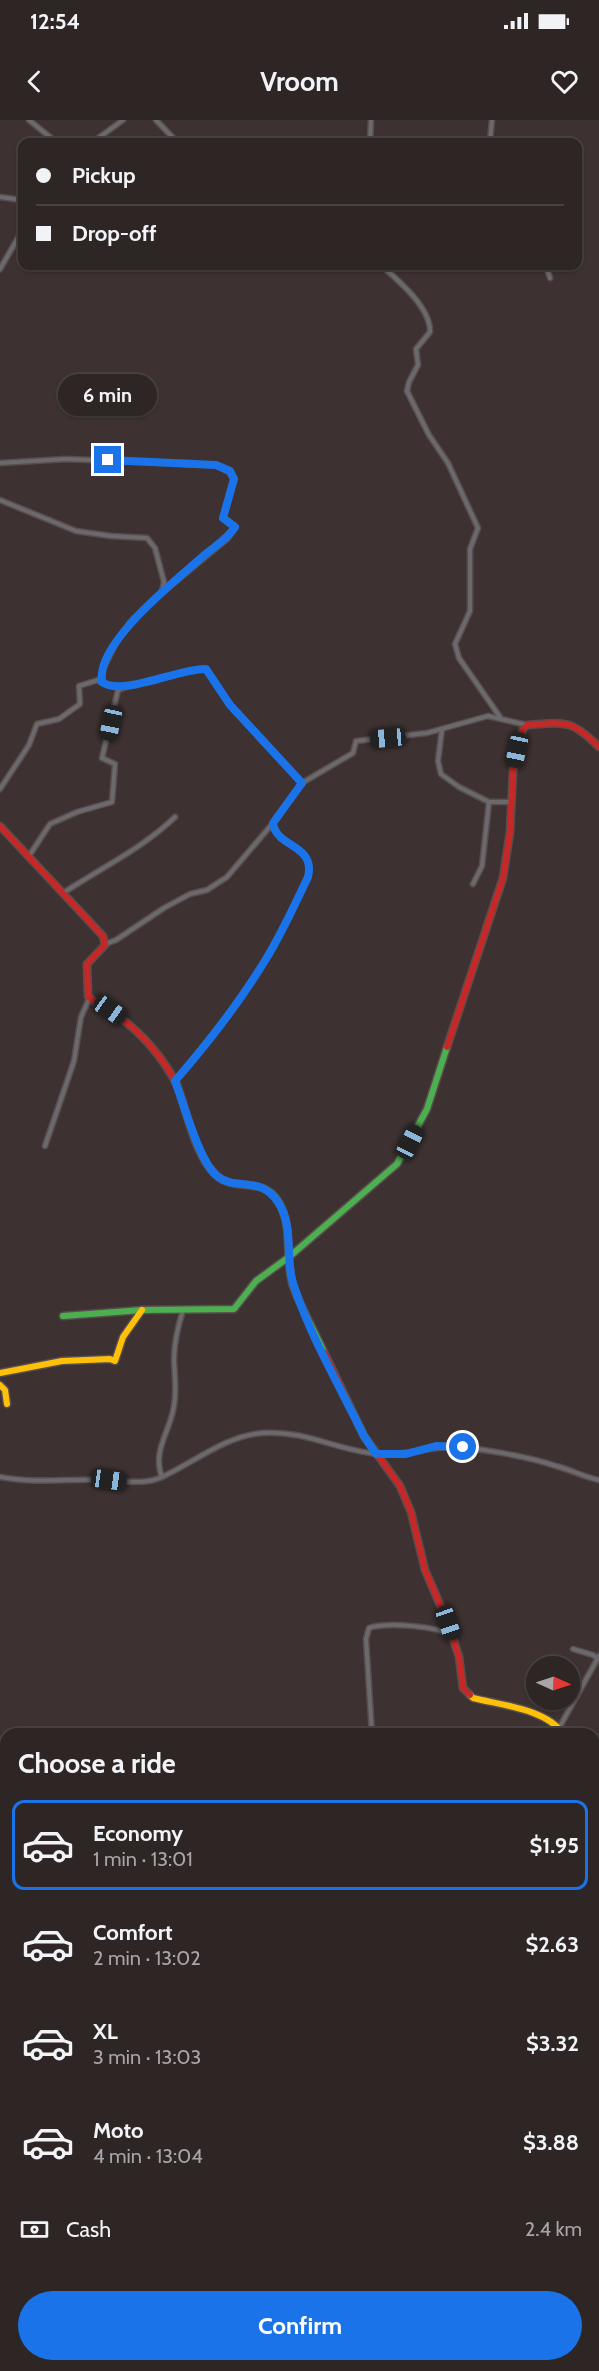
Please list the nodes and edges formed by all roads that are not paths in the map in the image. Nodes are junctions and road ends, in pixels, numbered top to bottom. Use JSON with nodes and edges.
{"nodes":[{"id":1,"x":30,"y":120,"type":"edge"},
{"id":2,"x":123,"y":120,"type":"edge"},
{"id":3,"x":156,"y":120,"type":"edge"},
{"id":4,"x":370,"y":120,"type":"edge"},
{"id":5,"x":492,"y":120,"type":"edge"},
{"id":6,"x":52,"y":138,"type":"edge"},
{"id":7,"x":98,"y":138,"type":"edge"},
{"id":8,"x":173,"y":138,"type":"edge"},
{"id":9,"x":370,"y":138,"type":"edge"},
{"id":10,"x":490,"y":138,"type":"edge"},
{"id":11,"x":0,"y":197,"type":"edge"},
{"id":12,"x":18,"y":199,"type":"edge"},
{"id":13,"x":18,"y":238,"type":"edge"},
{"id":14,"x":0,"y":269,"type":"edge"},
{"id":15,"x":386,"y":270,"type":"edge"},
{"id":16,"x":547,"y":270,"type":"edge"},
{"id":17,"x":550,"y":278,"type":"dead end"},
{"id":18,"x":0,"y":463,"type":"edge"},
{"id":19,"x":0,"y":500,"type":"edge"},
{"id":20,"x":162,"y":592,"type":"junction"},
{"id":21,"x":102,"y":682,"type":"junction"},
{"id":22,"x":129,"y":686,"type":"junction"},
{"id":23,"x":501,"y":718,"type":"junction"},
{"id":24,"x":527,"y":725,"type":"junction"},
{"id":25,"x":442,"y":729,"type":"junction"},
{"id":26,"x":599,"y":747,"type":"edge"},
{"id":27,"x":302,"y":783,"type":"junction"},
{"id":28,"x":0,"y":789,"type":"edge"},
{"id":29,"x":489,"y":802,"type":"junction"},
{"id":30,"x":510,"y":802,"type":"junction"},
{"id":31,"x":175,"y":817,"type":"dead end"},
{"id":32,"x":273,"y":823,"type":"junction"},
{"id":33,"x":0,"y":826,"type":"edge"},
{"id":34,"x":29,"y":856,"type":"junction"},
{"id":35,"x":473,"y":884,"type":"dead end"},
{"id":36,"x":63,"y":893,"type":"junction"},
{"id":37,"x":105,"y":945,"type":"junction"},
{"id":38,"x":89,"y":999,"type":"junction"},
{"id":39,"x":175,"y":1081,"type":"junction"},
{"id":40,"x":45,"y":1146,"type":"dead end"},
{"id":41,"x":289,"y":1257,"type":"junction"},
{"id":42,"x":142,"y":1310,"type":"junction"},
{"id":43,"x":183,"y":1310,"type":"junction"},
{"id":44,"x":63,"y":1316,"type":"dead end"},
{"id":45,"x":0,"y":1372,"type":"edge"},
{"id":46,"x":0,"y":1385,"type":"edge"},
{"id":47,"x":7,"y":1404,"type":"dead end"},
{"id":48,"x":376,"y":1454,"type":"junction"},
{"id":49,"x":0,"y":1476,"type":"edge"},
{"id":50,"x":162,"y":1477,"type":"junction"},
{"id":51,"x":599,"y":1480,"type":"edge"},
{"id":52,"x":452,"y":1636,"type":"junction"},
{"id":53,"x":573,"y":1649,"type":"dead end"},
{"id":54,"x":598,"y":1658,"type":"edge"},
{"id":55,"x":372,"y":1728,"type":"edge"},
{"id":56,"x":557,"y":1728,"type":"edge"},
{"id":57,"x":563,"y":1728,"type":"edge"}],
"edges":[{"from":1,"to":6,"type":"street"},
{"from":2,"to":7,"type":"street"},
{"from":3,"to":8,"type":"street"},
{"from":4,"to":9,"type":"street"},
{"from":5,"to":10,"type":"street"},
{"from":11,"to":12,"type":"street"},
{"from":13,"to":14,"type":"street"},
{"from":15,"to":23,"type":"street"},
{"from":16,"to":17,"type":"street"},
{"from":18,"to":20,"type":"street"},
{"from":19,"to":20,"type":"street"},
{"from":20,"to":21,"type":"street"},
{"from":21,"to":22,"type":"street"},
{"from":21,"to":28,"type":"street"},
{"from":22,"to":27,"type":"street"},
{"from":22,"to":34,"type":"street"},
{"from":23,"to":24,"type":"street"},
{"from":23,"to":25,"type":"street"},
{"from":24,"to":26,"type":"street"},
{"from":24,"to":30,"type":"street"},
{"from":25,"to":27,"type":"street"},
{"from":25,"to":29,"type":"street"},
{"from":27,"to":32,"type":"street"},
{"from":29,"to":30,"type":"street"},
{"from":29,"to":35,"type":"street"},
{"from":30,"to":41,"type":"street"},
{"from":31,"to":36,"type":"street"},
{"from":32,"to":37,"type":"street"},
{"from":32,"to":39,"type":"street"},
{"from":33,"to":34,"type":"street"},
{"from":34,"to":36,"type":"street"},
{"from":36,"to":37,"type":"street"},
{"from":37,"to":38,"type":"street"},
{"from":38,"to":39,"type":"street"},
{"from":38,"to":40,"type":"street"},
{"from":39,"to":41,"type":"street"},
{"from":41,"to":43,"type":"street"},
{"from":41,"to":48,"type":"street"},
{"from":42,"to":43,"type":"street"},
{"from":42,"to":44,"type":"street"},
{"from":42,"to":45,"type":"street"},
{"from":43,"to":50,"type":"street"},
{"from":46,"to":47,"type":"street"},
{"from":48,"to":50,"type":"street"},
{"from":48,"to":51,"type":"street"},
{"from":48,"to":52,"type":"street"},
{"from":49,"to":50,"type":"street"},
{"from":52,"to":55,"type":"street"},
{"from":52,"to":56,"type":"street"},
{"from":53,"to":54,"type":"street"},
{"from":54,"to":57,"type":"street"}]}
